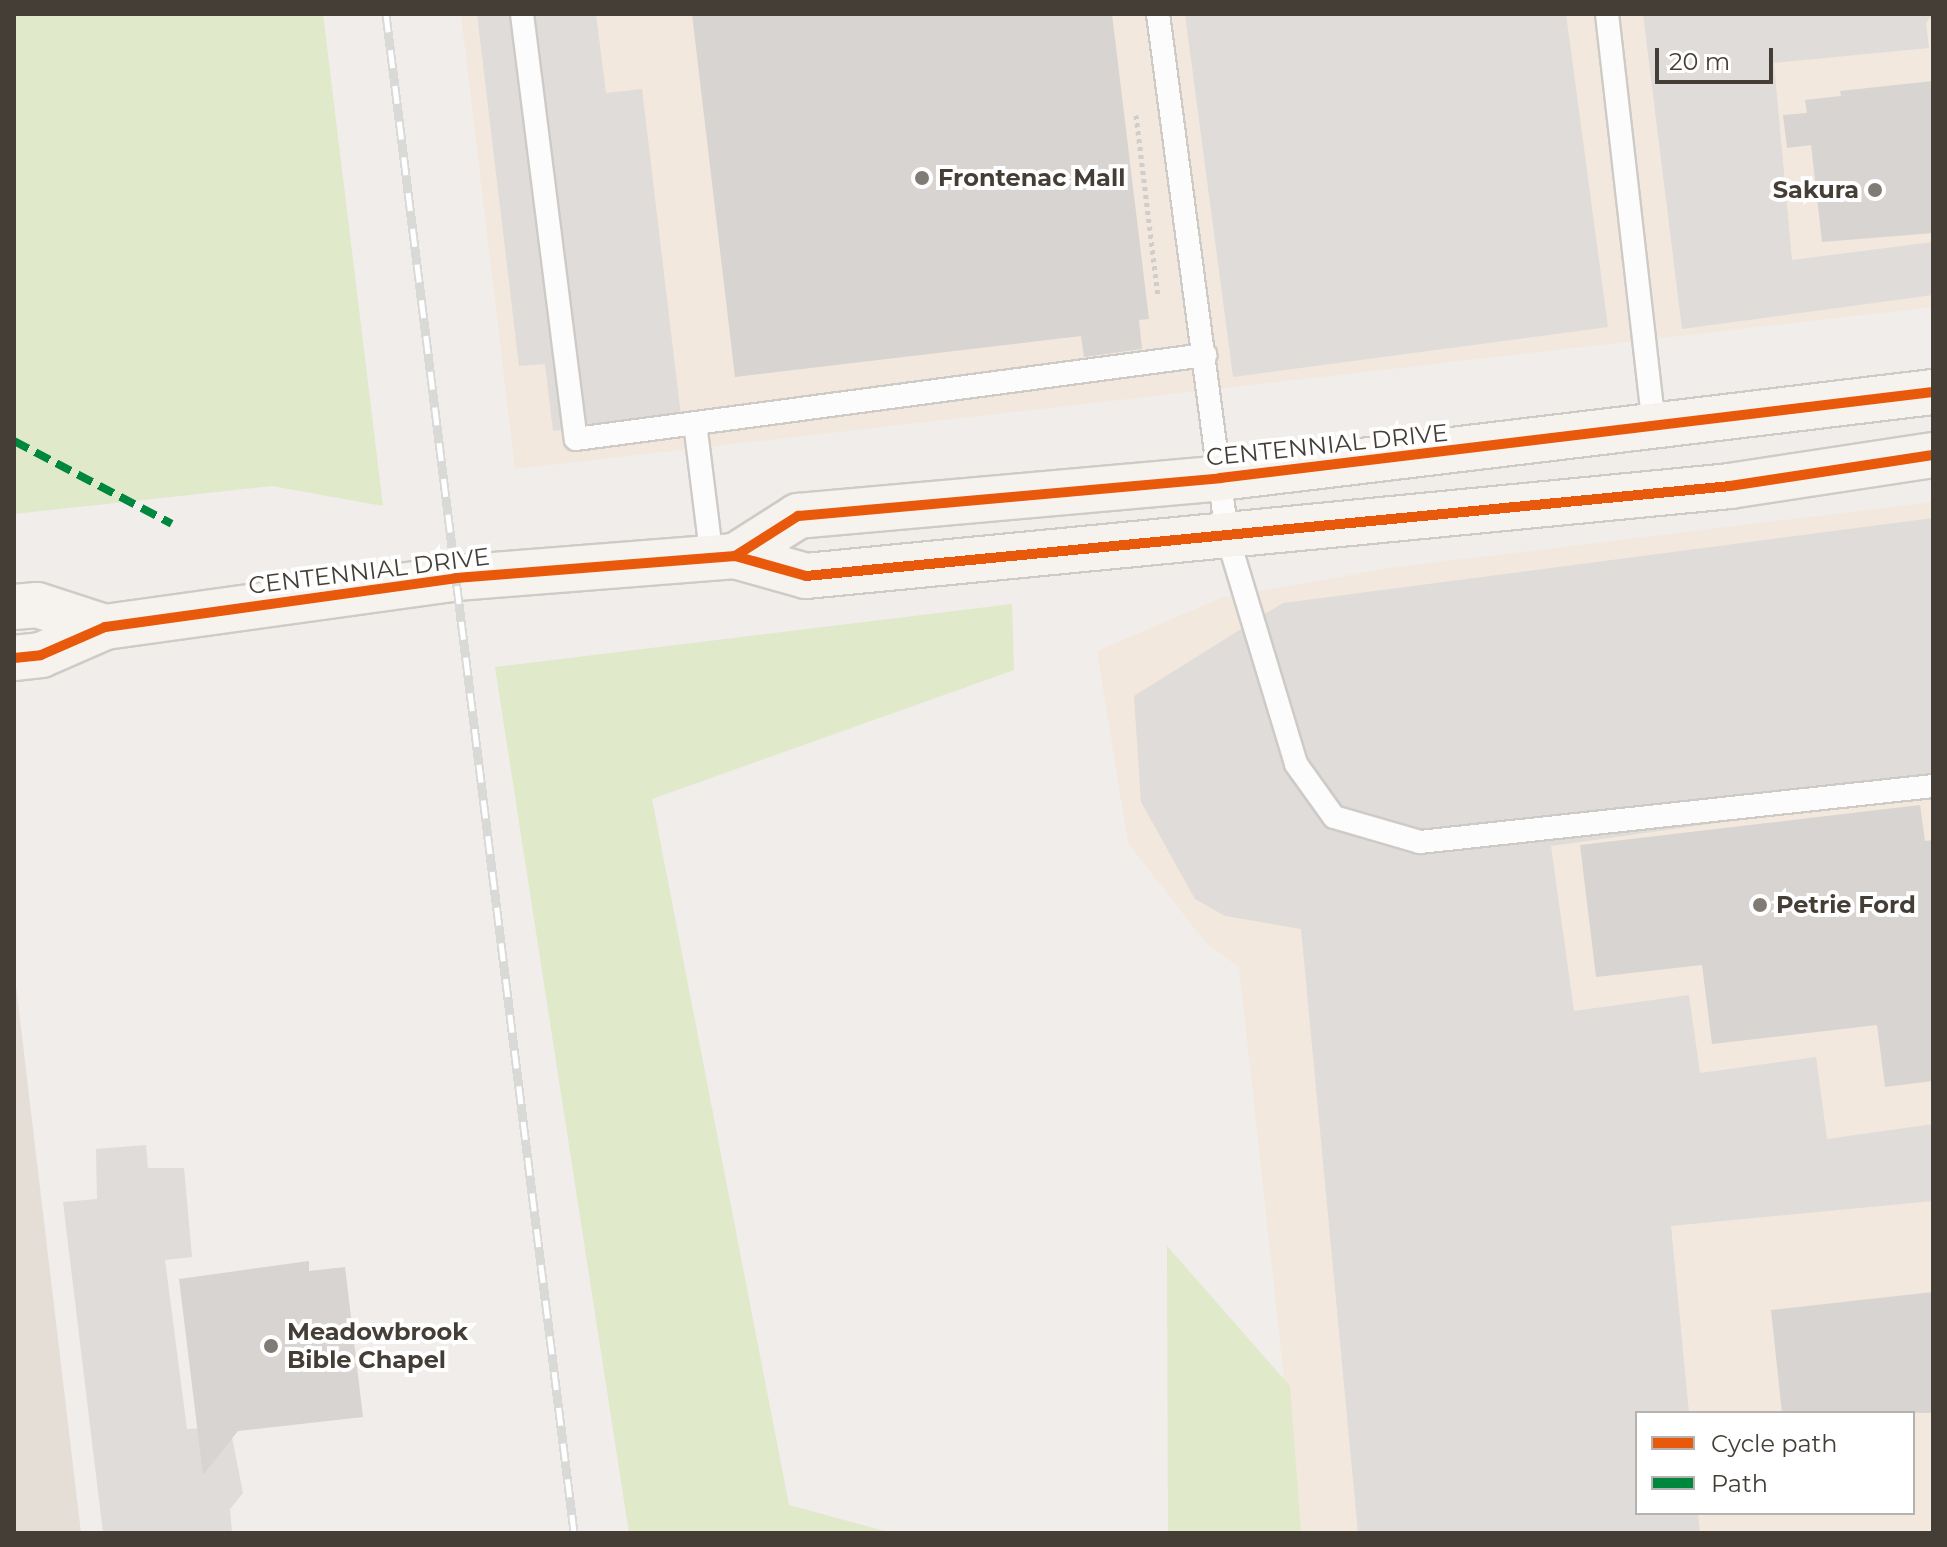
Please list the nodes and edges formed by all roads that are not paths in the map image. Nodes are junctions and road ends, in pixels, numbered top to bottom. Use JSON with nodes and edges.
{"nodes":[{"id":1,"x":522,"y":14,"type":"edge"},
{"id":2,"x":1158,"y":14,"type":"edge"},
{"id":3,"x":1607,"y":14,"type":"edge"},
{"id":4,"x":1205,"y":355,"type":"junction"},
{"id":5,"x":1933,"y":392,"type":"edge"},
{"id":6,"x":695,"y":423,"type":"junction"},
{"id":7,"x":1654,"y":428,"type":"junction"},
{"id":8,"x":1933,"y":455,"type":"edge"},
{"id":9,"x":1220,"y":478,"type":"junction"},
{"id":10,"x":1227,"y":535,"type":"junction"},
{"id":11,"x":724,"y":557,"type":"junction"},
{"id":12,"x":14,"y":607,"type":"edge"},
{"id":13,"x":105,"y":627,"type":"junction"},
{"id":14,"x":14,"y":658,"type":"edge"},
{"id":15,"x":1933,"y":786,"type":"edge"}],
"edges":[{"from":1,"to":6,"type":"lane"},
{"from":2,"to":4,"type":"lane"},
{"from":3,"to":7,"type":"lane"},
{"from":4,"to":6,"type":"lane"},
{"from":4,"to":9,"type":"lane"},
{"from":5,"to":7,"type":"main road","name":"CENTENNIAL DRIVE"},
{"from":6,"to":11,"type":"lane"},
{"from":7,"to":9,"type":"main road","name":"CENTENNIAL DRIVE"},
{"from":8,"to":10,"type":"main road","name":"CENTENNIAL DRIVE"},
{"from":9,"to":10,"type":"lane"},
{"from":9,"to":11,"type":"main road","name":"CENTENNIAL DRIVE"},
{"from":10,"to":11,"type":"main road","name":"CENTENNIAL DRIVE"},
{"from":10,"to":15,"type":"lane"},
{"from":11,"to":13,"type":"main road","name":"CENTENNIAL DRIVE"},
{"from":12,"to":13,"type":"main road","name":"CENTENNIAL DRIVE"},
{"from":13,"to":14,"type":"main road","name":"CENTENNIAL DRIVE"}]}
